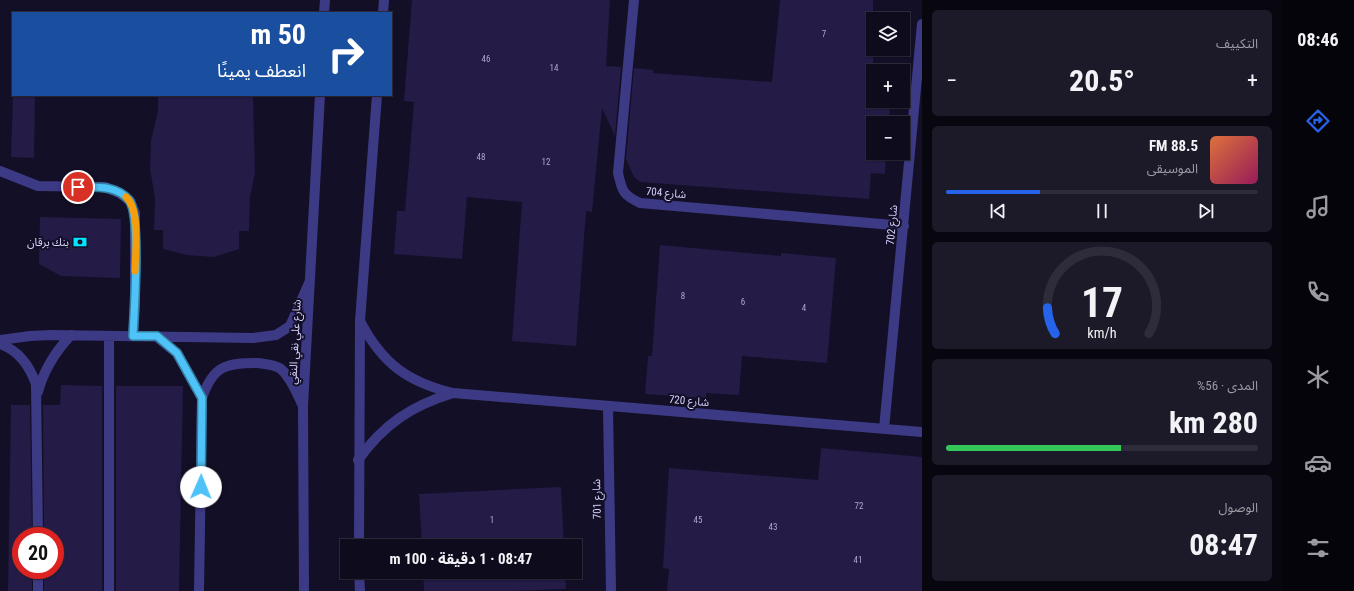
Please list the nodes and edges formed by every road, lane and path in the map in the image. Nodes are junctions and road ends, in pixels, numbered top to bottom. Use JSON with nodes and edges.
{"nodes":[{"id":1,"x":325,"y":0,"type":"edge"},
{"id":2,"x":384,"y":0,"type":"edge"},
{"id":3,"x":634,"y":0,"type":"edge"},
{"id":4,"x":324,"y":12,"type":"edge"},
{"id":5,"x":383,"y":12,"type":"edge"},
{"id":6,"x":922,"y":24,"type":"edge"},
{"id":7,"x":320,"y":96,"type":"edge"},
{"id":8,"x":377,"y":96,"type":"edge"},
{"id":9,"x":0,"y":172,"type":"edge"},
{"id":10,"x":904,"y":226,"type":"junction"},
{"id":11,"x":310,"y":281,"type":"junction"},
{"id":12,"x":360,"y":321,"type":"junction"},
{"id":13,"x":71,"y":335,"type":"junction"},
{"id":14,"x":109,"y":336,"type":"junction"},
{"id":15,"x":133,"y":336,"type":"junction"},
{"id":16,"x":157,"y":336,"type":"junction"},
{"id":17,"x":0,"y":340,"type":"edge"},
{"id":18,"x":0,"y":344,"type":"edge"},
{"id":19,"x":453,"y":392,"type":"junction"},
{"id":20,"x":37,"y":396,"type":"junction"},
{"id":21,"x":202,"y":398,"type":"junction"},
{"id":22,"x":303,"y":406,"type":"junction"},
{"id":23,"x":608,"y":406,"type":"junction"},
{"id":24,"x":884,"y":429,"type":"junction"},
{"id":25,"x":922,"y":432,"type":"edge"},
{"id":26,"x":358,"y":460,"type":"junction"},
{"id":27,"x":38,"y":527,"type":"edge"},
{"id":28,"x":359,"y":539,"type":"edge"},
{"id":29,"x":38,"y":579,"type":"edge"},
{"id":30,"x":359,"y":579,"type":"edge"},
{"id":31,"x":38,"y":591,"type":"edge"},
{"id":32,"x":109,"y":591,"type":"edge"},
{"id":33,"x":199,"y":591,"type":"edge"},
{"id":34,"x":304,"y":591,"type":"edge"},
{"id":35,"x":360,"y":591,"type":"edge"},
{"id":36,"x":611,"y":591,"type":"edge"}],
"edges":[{"from":1,"to":4,"type":"street"},
{"from":2,"to":5,"type":"street"},
{"from":3,"to":10,"type":"street","name":"شارع 704"},
{"from":6,"to":10,"type":"street","name":"شارع 702"},
{"from":7,"to":11,"type":"street","name":"شارع علي نقي النقي"},
{"from":8,"to":12,"type":"street"},
{"from":9,"to":15,"type":"street"},
{"from":10,"to":24,"type":"street","name":"شارع 702"},
{"from":11,"to":16,"type":"street"},
{"from":11,"to":22,"type":"street","name":"شارع علي نقي النقي"},
{"from":12,"to":19,"type":"street","name":"شارع 720"},
{"from":12,"to":26,"type":"street"},
{"from":13,"to":14,"type":"street"},
{"from":13,"to":17,"type":"street"},
{"from":13,"to":20,"type":"street"},
{"from":14,"to":15,"type":"street"},
{"from":14,"to":32,"type":"street"},
{"from":15,"to":16,"type":"street"},
{"from":16,"to":21,"type":"street"},
{"from":18,"to":20,"type":"street"},
{"from":19,"to":23,"type":"street","name":"شارع 720"},
{"from":19,"to":26,"type":"street","name":"شارع 720"},
{"from":20,"to":27,"type":"street"},
{"from":21,"to":22,"type":"street"},
{"from":21,"to":33,"type":"street"},
{"from":22,"to":34,"type":"street","name":"شارع علي نقي النقي"},
{"from":23,"to":24,"type":"street","name":"شارع 720"},
{"from":23,"to":36,"type":"street","name":"شارع 701"},
{"from":24,"to":25,"type":"street","name":"شارع 720"},
{"from":26,"to":28,"type":"street"},
{"from":29,"to":31,"type":"street"},
{"from":30,"to":35,"type":"street"}]}
